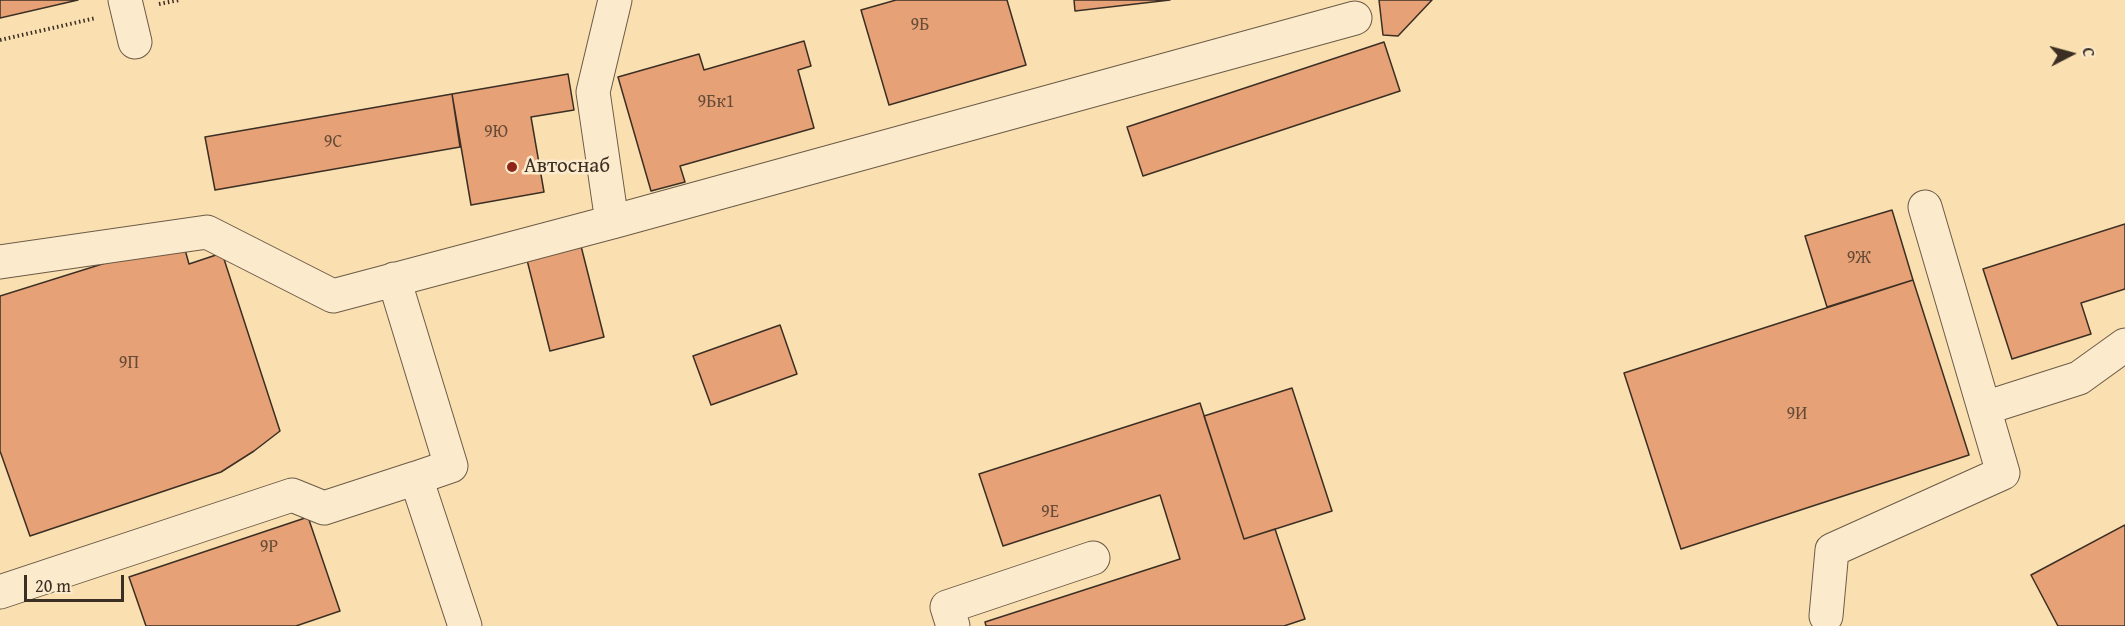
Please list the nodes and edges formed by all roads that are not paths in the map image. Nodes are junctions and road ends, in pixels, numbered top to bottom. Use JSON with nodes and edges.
{"nodes":[{"id":1,"x":615,"y":0,"type":"edge"},
{"id":2,"x":1355,"y":18,"type":"dead end"},
{"id":3,"x":1925,"y":207,"type":"dead end"},
{"id":4,"x":612,"y":222,"type":"junction"},
{"id":5,"x":0,"y":262,"type":"edge"},
{"id":6,"x":394,"y":279,"type":"junction"},
{"id":7,"x":2125,"y":345,"type":"edge"},
{"id":8,"x":1985,"y":408,"type":"junction"},
{"id":9,"x":416,"y":478,"type":"junction"},
{"id":10,"x":1093,"y":558,"type":"dead end"},
{"id":11,"x":0,"y":592,"type":"edge"},
{"id":12,"x":1822,"y":623,"type":"edge"},
{"id":13,"x":465,"y":626,"type":"edge"},
{"id":14,"x":953,"y":626,"type":"edge"}],
"edges":[{"from":1,"to":4,"type":"lane"},
{"from":2,"to":4,"type":"lane"},
{"from":3,"to":8,"type":"lane"},
{"from":4,"to":6,"type":"lane"},
{"from":5,"to":6,"type":"lane"},
{"from":6,"to":9,"type":"lane"},
{"from":7,"to":8,"type":"lane"},
{"from":8,"to":12,"type":"lane"},
{"from":9,"to":11,"type":"lane"},
{"from":9,"to":13,"type":"lane"},
{"from":10,"to":14,"type":"lane"}]}
